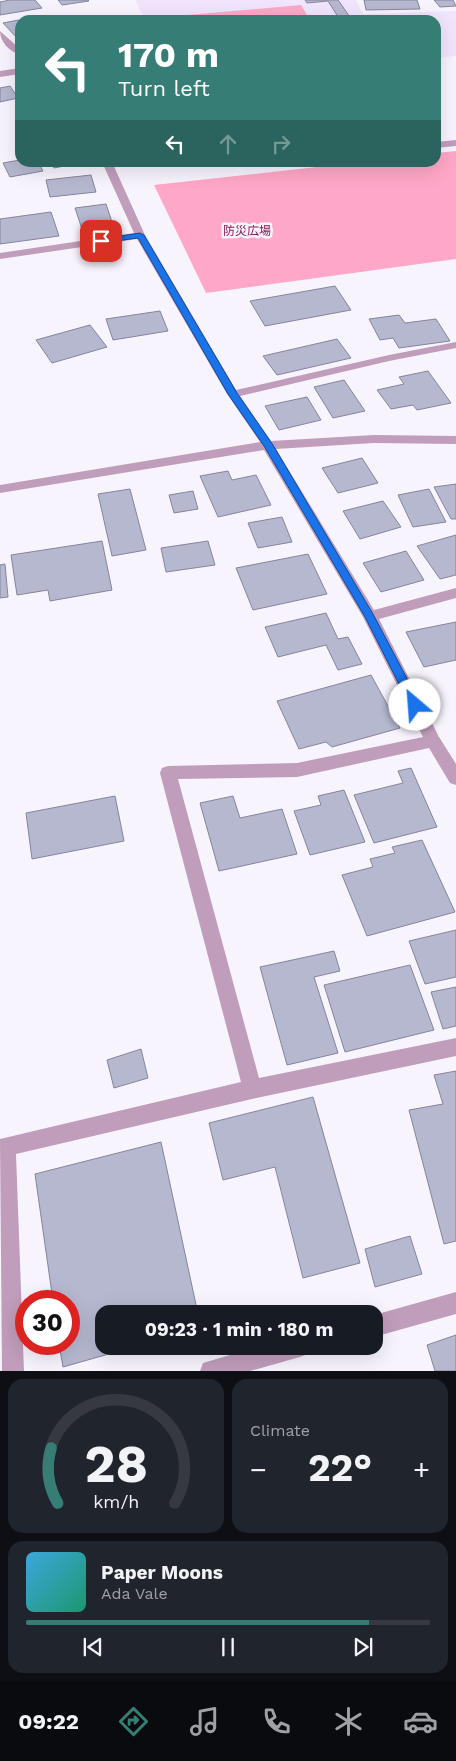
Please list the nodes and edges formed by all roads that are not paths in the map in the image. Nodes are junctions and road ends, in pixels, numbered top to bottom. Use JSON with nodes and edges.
{"nodes":[{"id":1,"x":0,"y":33,"type":"edge"},
{"id":2,"x":15,"y":50,"type":"edge"},
{"id":3,"x":15,"y":72,"type":"edge"},
{"id":4,"x":0,"y":74,"type":"edge"},
{"id":5,"x":456,"y":144,"type":"edge"},
{"id":6,"x":441,"y":145,"type":"edge"},
{"id":7,"x":110,"y":167,"type":"edge"},
{"id":8,"x":140,"y":235,"type":"junction"},
{"id":9,"x":0,"y":256,"type":"edge"},
{"id":10,"x":456,"y":346,"type":"edge"},
{"id":11,"x":233,"y":394,"type":"junction"},
{"id":12,"x":456,"y":440,"type":"edge"},
{"id":13,"x":268,"y":445,"type":"junction"},
{"id":14,"x":0,"y":489,"type":"edge"},
{"id":15,"x":456,"y":593,"type":"edge"},
{"id":16,"x":370,"y":616,"type":"junction"},
{"id":17,"x":433,"y":741,"type":"junction"},
{"id":18,"x":456,"y":778,"type":"edge"},
{"id":19,"x":456,"y":1047,"type":"edge"},
{"id":20,"x":252,"y":1089,"type":"junction"},
{"id":21,"x":456,"y":1303,"type":"edge"},
{"id":22,"x":383,"y":1323,"type":"edge"},
{"id":23,"x":268,"y":1355,"type":"edge"},
{"id":24,"x":13,"y":1371,"type":"edge"},
{"id":25,"x":211,"y":1371,"type":"edge"}],
"edges":[{"from":1,"to":2,"type":"street"},
{"from":3,"to":4,"type":"street"},
{"from":5,"to":6,"type":"street"},
{"from":7,"to":8,"type":"street"},
{"from":8,"to":9,"type":"street"},
{"from":8,"to":11,"type":"street"},
{"from":10,"to":11,"type":"street"},
{"from":11,"to":13,"type":"street"},
{"from":12,"to":13,"type":"street"},
{"from":13,"to":14,"type":"street"},
{"from":13,"to":16,"type":"street"},
{"from":15,"to":16,"type":"street"},
{"from":16,"to":17,"type":"street"},
{"from":17,"to":18,"type":"street"},
{"from":17,"to":20,"type":"street"},
{"from":19,"to":20,"type":"street"},
{"from":20,"to":24,"type":"street"},
{"from":21,"to":22,"type":"street"},
{"from":23,"to":25,"type":"street"}]}
